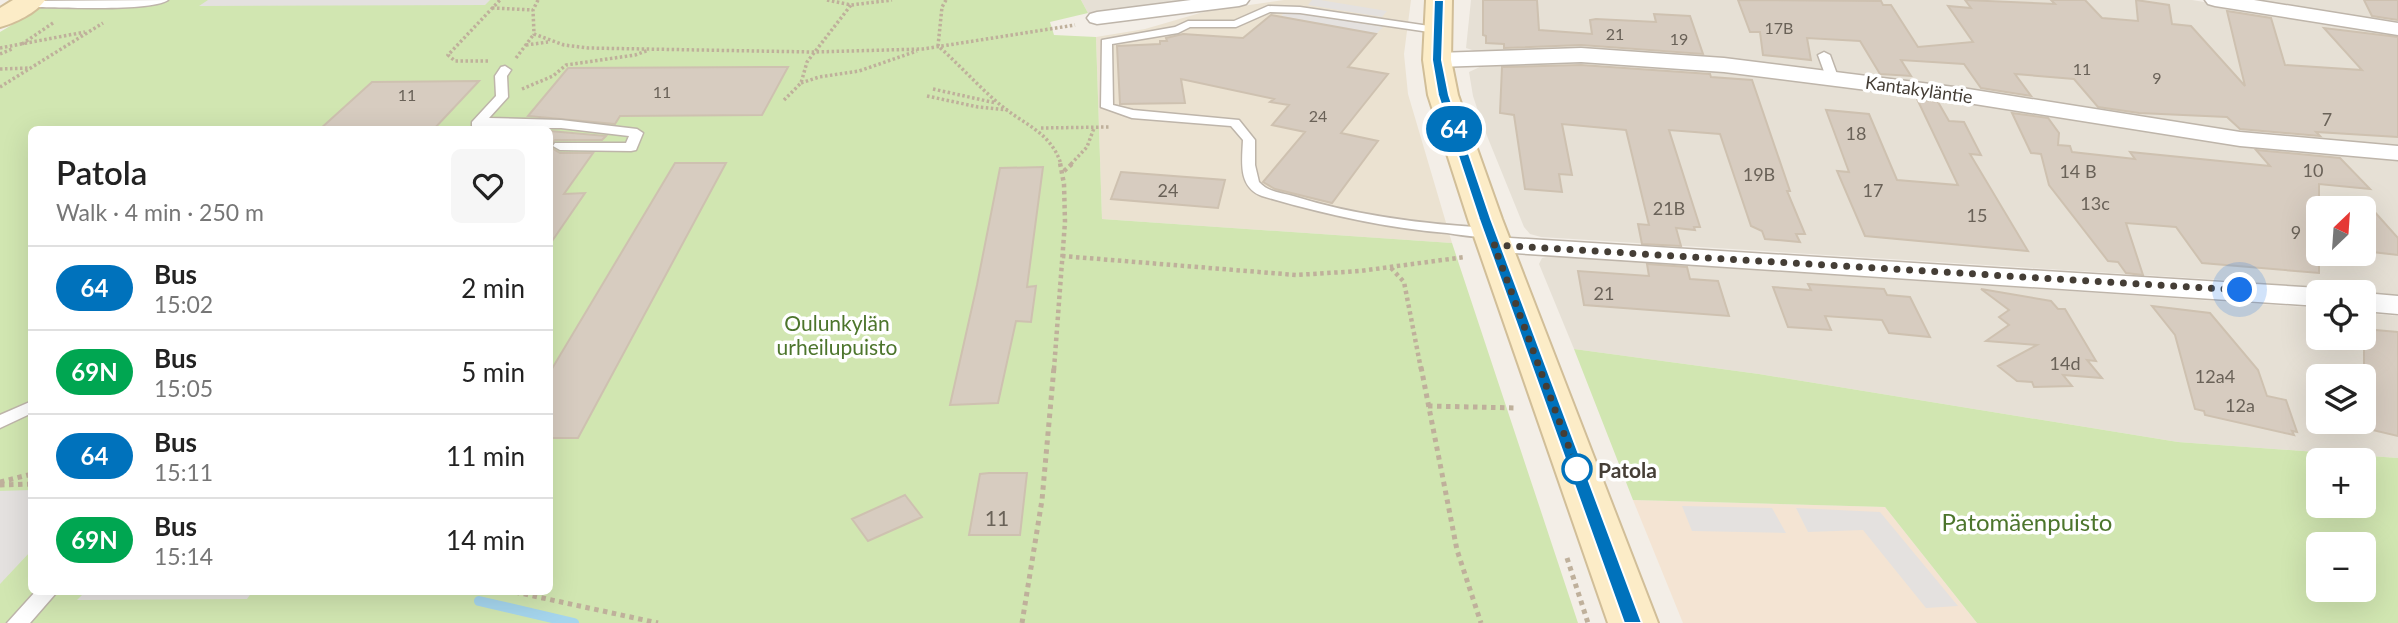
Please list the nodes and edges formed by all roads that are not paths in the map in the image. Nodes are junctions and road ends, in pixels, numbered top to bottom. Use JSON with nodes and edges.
{"nodes":[{"id":1,"x":163,"y":0,"type":"edge"},
{"id":2,"x":1239,"y":0,"type":"edge"},
{"id":3,"x":2215,"y":0,"type":"edge"},
{"id":4,"x":30,"y":2,"type":"edge"},
{"id":5,"x":1167,"y":9,"type":"junction"},
{"id":6,"x":1097,"y":18,"type":"road end"},
{"id":7,"x":0,"y":19,"type":"edge"},
{"id":8,"x":1188,"y":24,"type":"junction"},
{"id":9,"x":2398,"y":29,"type":"edge"},
{"id":10,"x":1437,"y":30,"type":"edge"},
{"id":11,"x":1824,"y":55,"type":"dead end"},
{"id":12,"x":505,"y":70,"type":"road end"},
{"id":13,"x":1832,"y":77,"type":"junction"},
{"id":14,"x":475,"y":126,"type":"edge"},
{"id":15,"x":560,"y":146,"type":"dead end"},
{"id":16,"x":2398,"y":153,"type":"edge"},
{"id":17,"x":1484,"y":244,"type":"junction"},
{"id":18,"x":2306,"y":296,"type":"edge"},
{"id":19,"x":2376,"y":303,"type":"edge"},
{"id":20,"x":2398,"y":305,"type":"edge"},
{"id":21,"x":28,"y":409,"type":"edge"},
{"id":22,"x":0,"y":422,"type":"edge"},
{"id":23,"x":44,"y":595,"type":"edge"},
{"id":24,"x":18,"y":623,"type":"edge"},
{"id":25,"x":1633,"y":623,"type":"edge"}],
"edges":[{"from":1,"to":4,"type":"lane"},
{"from":2,"to":5,"type":"street"},
{"from":3,"to":9,"type":"street"},
{"from":4,"to":7,"type":"main road"},
{"from":5,"to":6,"type":"street"},
{"from":5,"to":8,"type":"lane"},
{"from":8,"to":10,"type":"lane"},
{"from":8,"to":17,"type":"lane"},
{"from":10,"to":13,"type":"street","name":"Kantakyläntie"},
{"from":10,"to":17,"type":"main road"},
{"from":11,"to":13,"type":"lane"},
{"from":12,"to":14,"type":"lane"},
{"from":13,"to":16,"type":"street","name":"Kantakyläntie"},
{"from":14,"to":15,"type":"lane"},
{"from":17,"to":18,"type":"street"},
{"from":17,"to":25,"type":"main road"},
{"from":19,"to":20,"type":"street"},
{"from":21,"to":22,"type":"lane"},
{"from":23,"to":24,"type":"lane"}]}
